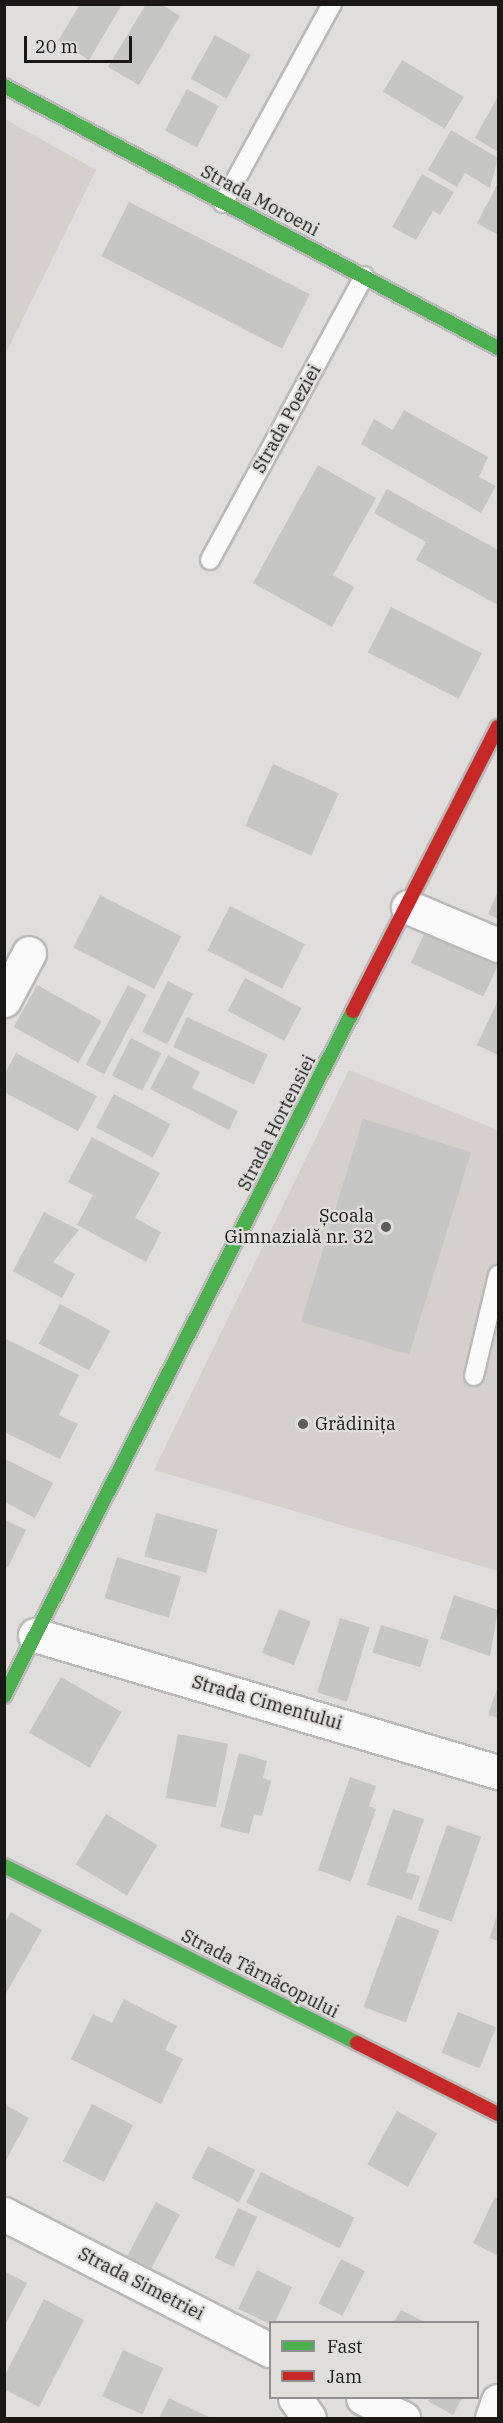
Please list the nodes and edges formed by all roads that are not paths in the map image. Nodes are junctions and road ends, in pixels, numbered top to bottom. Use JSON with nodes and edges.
{"nodes":[{"id":1,"x":333,"y":4,"type":"edge"},
{"id":2,"x":4,"y":86,"type":"edge"},
{"id":3,"x":224,"y":202,"type":"junction"},
{"id":4,"x":364,"y":276,"type":"junction"},
{"id":5,"x":498,"y":348,"type":"edge"},
{"id":6,"x":210,"y":560,"type":"dead end"},
{"id":7,"x":498,"y":727,"type":"edge"},
{"id":8,"x":408,"y":907,"type":"junction"},
{"id":9,"x":498,"y":945,"type":"edge"},
{"id":10,"x":29,"y":953,"type":"dead end"},
{"id":11,"x":4,"y":1000,"type":"edge"},
{"id":12,"x":498,"y":1275,"type":"edge"},
{"id":13,"x":474,"y":1376,"type":"dead end"},
{"id":14,"x":35,"y":1635,"type":"junction"},
{"id":15,"x":4,"y":1696,"type":"edge"},
{"id":16,"x":498,"y":1772,"type":"edge"},
{"id":17,"x":4,"y":1866,"type":"edge"},
{"id":18,"x":498,"y":2114,"type":"edge"},
{"id":19,"x":4,"y":2214,"type":"edge"},
{"id":20,"x":266,"y":2351,"type":"edge"},
{"id":21,"x":296,"y":2399,"type":"edge"},
{"id":22,"x":367,"y":2399,"type":"edge"},
{"id":23,"x":498,"y":2401,"type":"edge"},
{"id":24,"x":309,"y":2418,"type":"edge"},
{"id":25,"x":403,"y":2418,"type":"edge"},
{"id":26,"x":492,"y":2418,"type":"edge"}],
"edges":[{"from":1,"to":3,"type":"lane"},
{"from":2,"to":3,"type":"street","name":"Strada Moroeni"},
{"from":3,"to":4,"type":"street","name":"Strada Moroeni"},
{"from":4,"to":5,"type":"street","name":"Strada Moroeni"},
{"from":4,"to":6,"type":"lane","name":"Strada Poeziei"},
{"from":7,"to":8,"type":"street","name":"Strada Hortensiei"},
{"from":8,"to":9,"type":"street"},
{"from":8,"to":14,"type":"street","name":"Strada Hortensiei"},
{"from":10,"to":11,"type":"street"},
{"from":12,"to":13,"type":"lane"},
{"from":14,"to":15,"type":"street","name":"Strada Hortensiei"},
{"from":14,"to":16,"type":"street","name":"Strada Cimentului"},
{"from":17,"to":18,"type":"street","name":"Strada Târnăcopului"},
{"from":19,"to":20,"type":"street","name":"Strada Simetriei"},
{"from":21,"to":24,"type":"street"},
{"from":22,"to":25,"type":"street"},
{"from":23,"to":26,"type":"street"}]}
